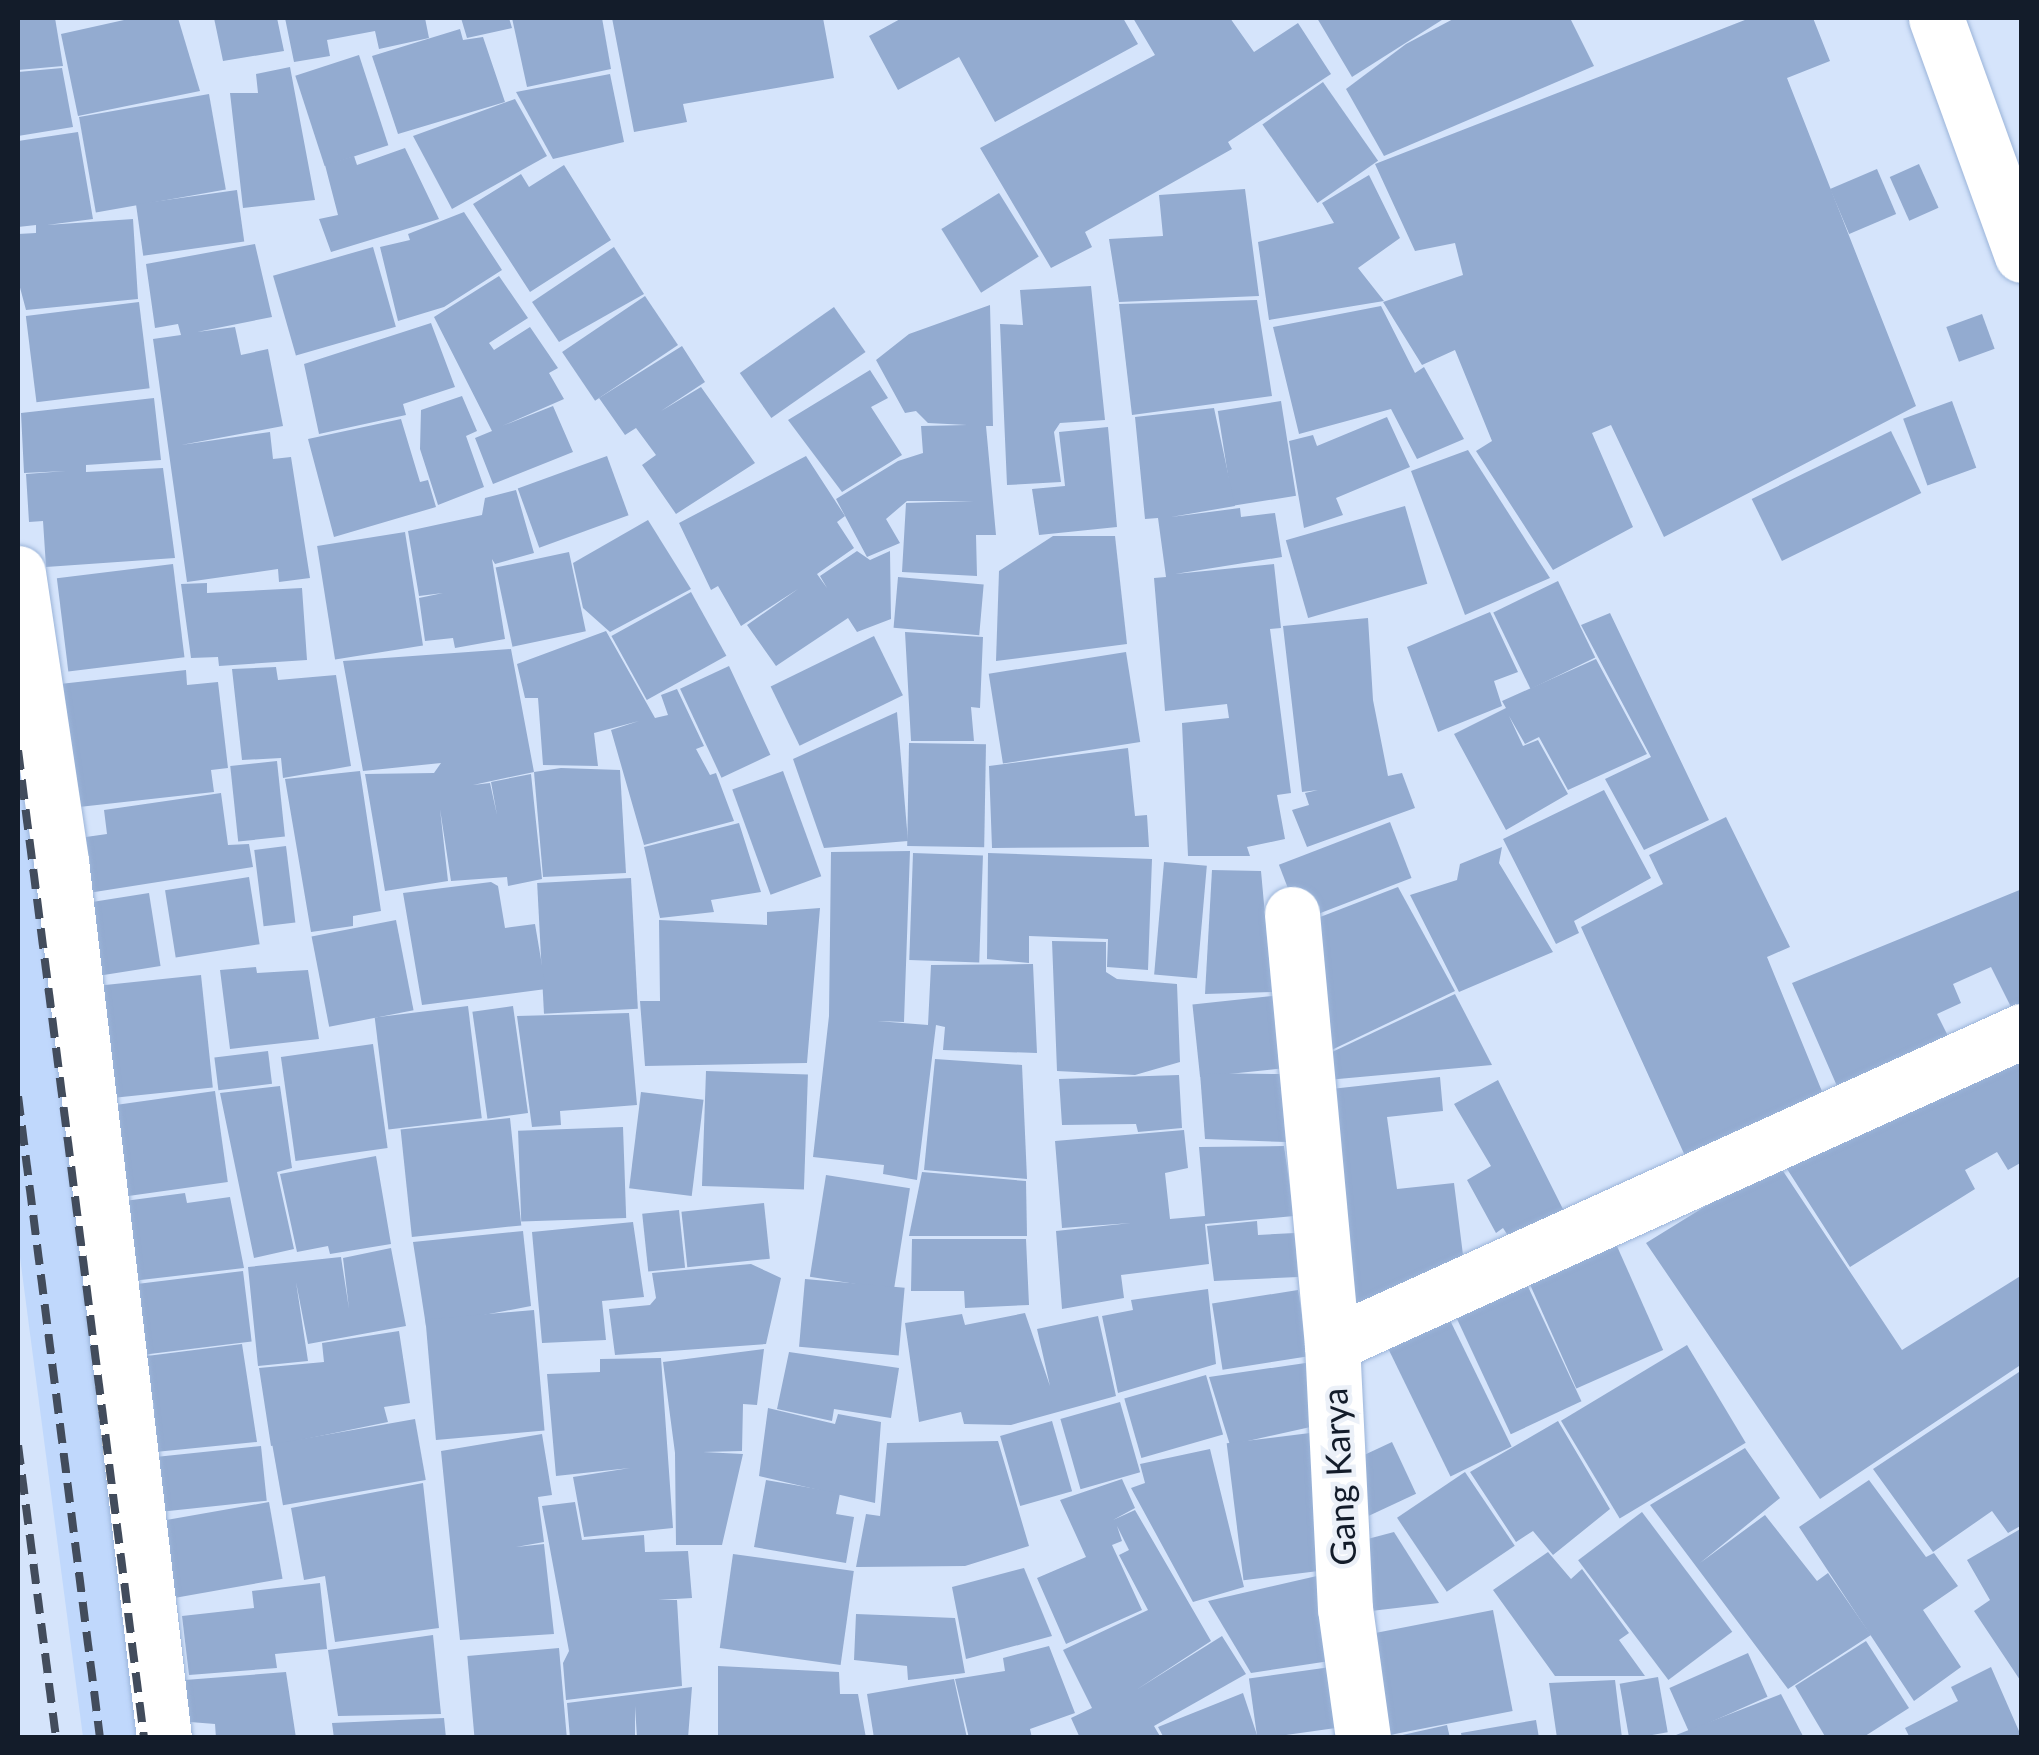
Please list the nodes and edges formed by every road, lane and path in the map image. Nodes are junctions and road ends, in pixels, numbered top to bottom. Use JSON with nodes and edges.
{"nodes":[{"id":1,"x":1936,"y":18,"type":"edge"},
{"id":2,"x":2006,"y":164,"type":"edge"},
{"id":3,"x":2022,"y":255,"type":"edge"},
{"id":4,"x":18,"y":572,"type":"edge"},
{"id":5,"x":1292,"y":914,"type":"dead end"},
{"id":6,"x":2022,"y":1032,"type":"edge"},
{"id":7,"x":1332,"y":1344,"type":"junction"},
{"id":8,"x":164,"y":1738,"type":"edge"},
{"id":9,"x":1363,"y":1738,"type":"edge"}],
"edges":[{"from":1,"to":2,"type":"street"},
{"from":2,"to":3,"type":"street"},
{"from":4,"to":8,"type":"street"},
{"from":5,"to":7,"type":"street"},
{"from":6,"to":7,"type":"street","name":"Gang Karya"},
{"from":7,"to":9,"type":"street","name":"Gang Karya"}]}
